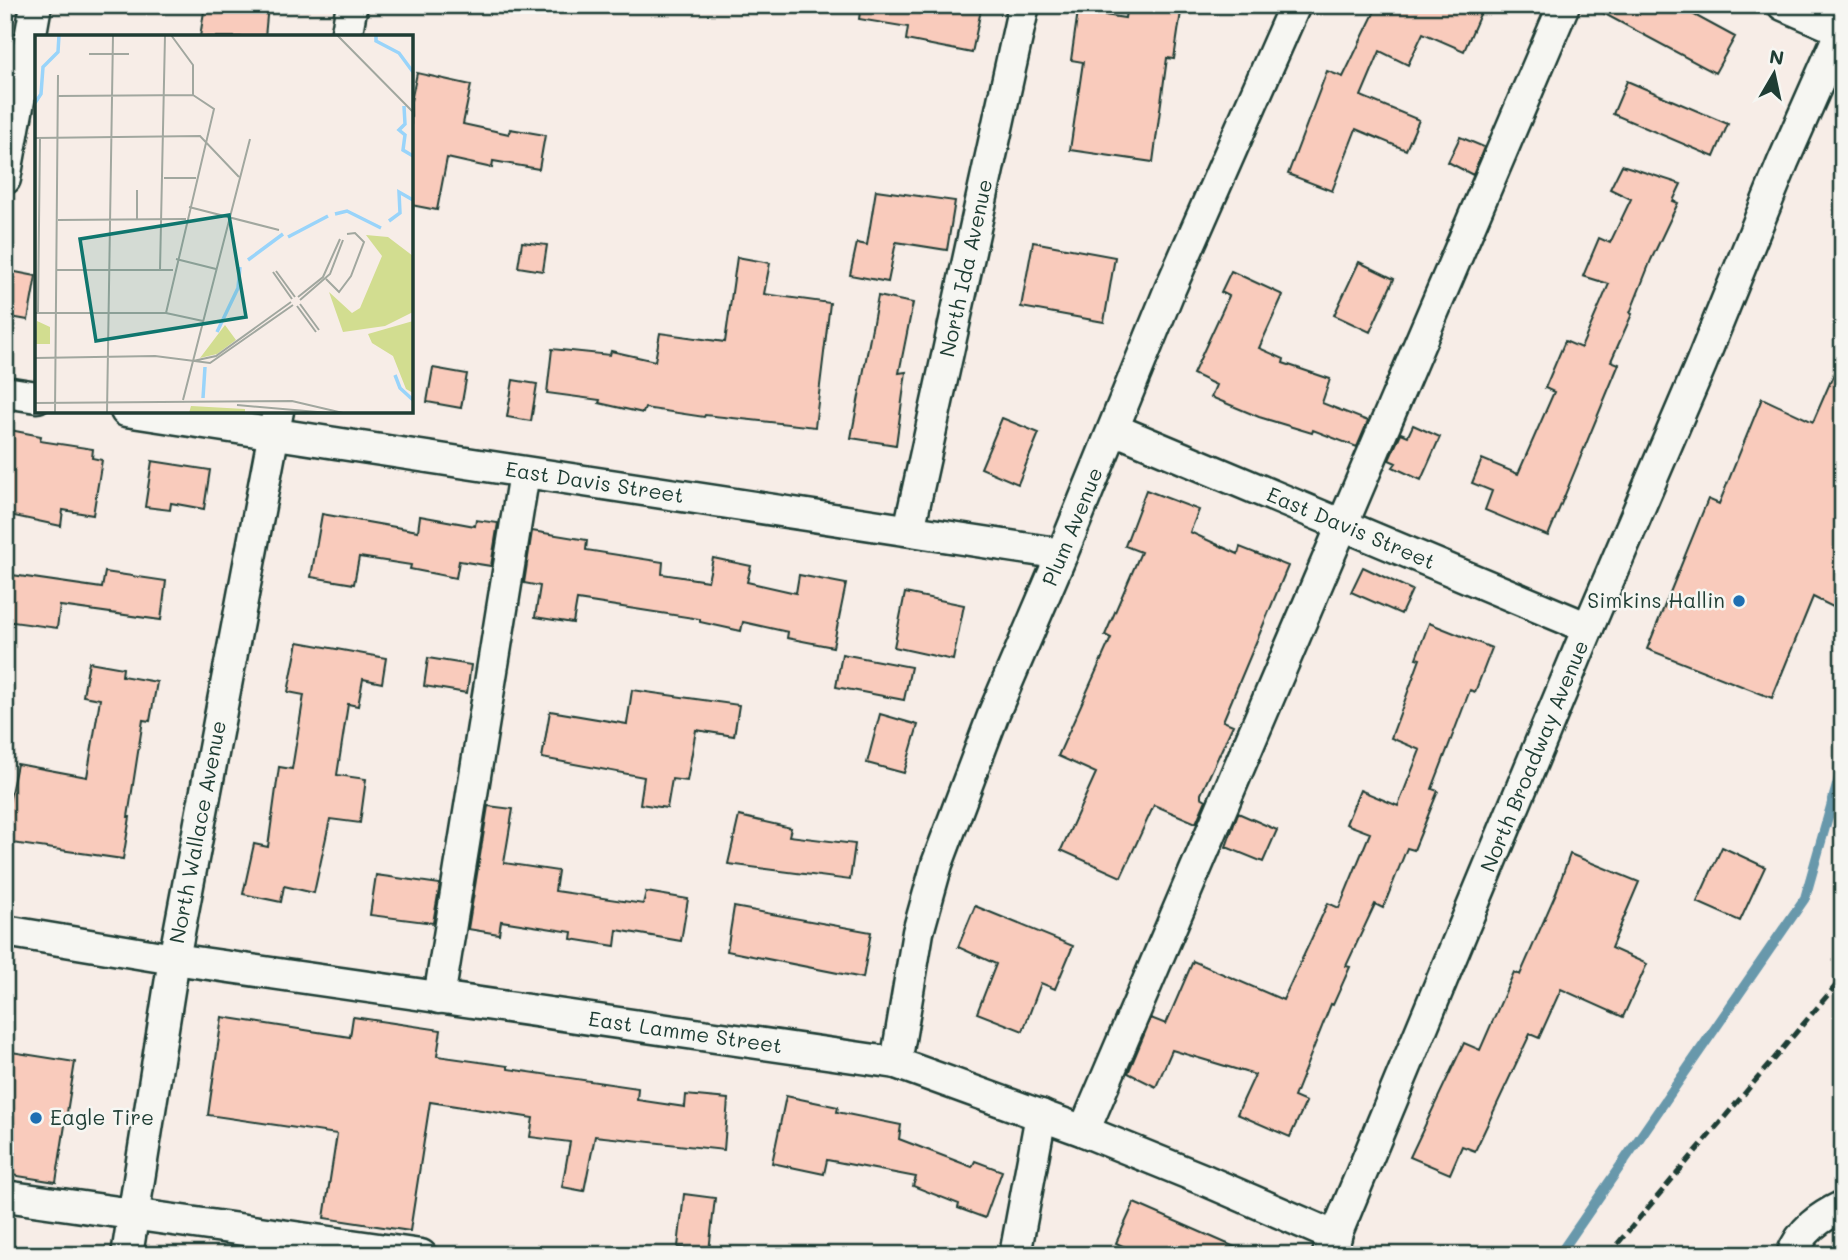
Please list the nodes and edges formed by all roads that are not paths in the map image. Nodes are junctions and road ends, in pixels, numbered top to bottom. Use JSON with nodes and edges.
{"nodes":[{"id":1,"x":36,"y":5,"type":"edge"},
{"id":2,"x":352,"y":5,"type":"edge"},
{"id":3,"x":1024,"y":5,"type":"edge"},
{"id":4,"x":1295,"y":5,"type":"edge"},
{"id":5,"x":1564,"y":5,"type":"edge"},
{"id":6,"x":1783,"y":5,"type":"edge"},
{"id":7,"x":1842,"y":29,"type":"edge"},
{"id":8,"x":346,"y":35,"type":"edge"},
{"id":9,"x":5,"y":179,"type":"edge"},
{"id":10,"x":5,"y":392,"type":"edge"},
{"id":11,"x":35,"y":397,"type":"edge"},
{"id":12,"x":151,"y":413,"type":"edge"},
{"id":13,"x":276,"y":423,"type":"edge"},
{"id":14,"x":1114,"y":429,"type":"junction"},
{"id":15,"x":524,"y":473,"type":"junction"},
{"id":16,"x":1342,"y":525,"type":"junction"},
{"id":17,"x":909,"y":530,"type":"junction"},
{"id":18,"x":1062,"y":554,"type":"junction"},
{"id":19,"x":1588,"y":628,"type":"junction"},
{"id":20,"x":5,"y":931,"type":"edge"},
{"id":21,"x":174,"y":959,"type":"junction"},
{"id":22,"x":439,"y":998,"type":"junction"},
{"id":23,"x":896,"y":1063,"type":"junction"},
{"id":24,"x":1041,"y":1115,"type":"junction"},
{"id":25,"x":1084,"y":1131,"type":"junction"},
{"id":26,"x":5,"y":1196,"type":"edge"},
{"id":27,"x":1843,"y":1206,"type":"edge"},
{"id":28,"x":134,"y":1214,"type":"junction"},
{"id":29,"x":1332,"y":1246,"type":"edge"},
{"id":30,"x":127,"y":1255,"type":"edge"},
{"id":31,"x":421,"y":1255,"type":"edge"},
{"id":32,"x":1015,"y":1255,"type":"edge"},
{"id":33,"x":1792,"y":1255,"type":"edge"}],
"edges":[{"from":1,"to":9,"type":"street"},
{"from":2,"to":8,"type":"street"},
{"from":3,"to":17,"type":"street","name":"North Ida Avenue"},
{"from":4,"to":14,"type":"street","name":"Plum Avenue"},
{"from":5,"to":16,"type":"street"},
{"from":6,"to":7,"type":"street"},
{"from":7,"to":19,"type":"street","name":"North Broadway Avenue"},
{"from":10,"to":11,"type":"street"},
{"from":12,"to":13,"type":"street","name":"East Davis Street"},
{"from":13,"to":15,"type":"street","name":"East Davis Street"},
{"from":13,"to":21,"type":"street","name":"North Wallace Avenue"},
{"from":14,"to":16,"type":"street","name":"East Davis Street"},
{"from":14,"to":18,"type":"street","name":"Plum Avenue"},
{"from":15,"to":17,"type":"street","name":"East Davis Street"},
{"from":15,"to":22,"type":"street"},
{"from":16,"to":19,"type":"street","name":"East Davis Street"},
{"from":16,"to":25,"type":"street"},
{"from":17,"to":18,"type":"street","name":"East Davis Street"},
{"from":18,"to":23,"type":"street","name":"Plum Avenue"},
{"from":19,"to":29,"type":"street","name":"North Broadway Avenue"},
{"from":20,"to":21,"type":"street","name":"East Lamme Street"},
{"from":21,"to":22,"type":"street","name":"East Lamme Street"},
{"from":21,"to":28,"type":"street","name":"North Wallace Avenue"},
{"from":22,"to":23,"type":"street","name":"East Lamme Street"},
{"from":23,"to":24,"type":"street","name":"East Lamme Street"},
{"from":24,"to":25,"type":"street","name":"East Lamme Street"},
{"from":24,"to":32,"type":"street"},
{"from":25,"to":29,"type":"street","name":"East Lamme Street"},
{"from":26,"to":28,"type":"street"},
{"from":27,"to":33,"type":"street"},
{"from":28,"to":30,"type":"street","name":"North Wallace Avenue"},
{"from":28,"to":31,"type":"street"}]}
